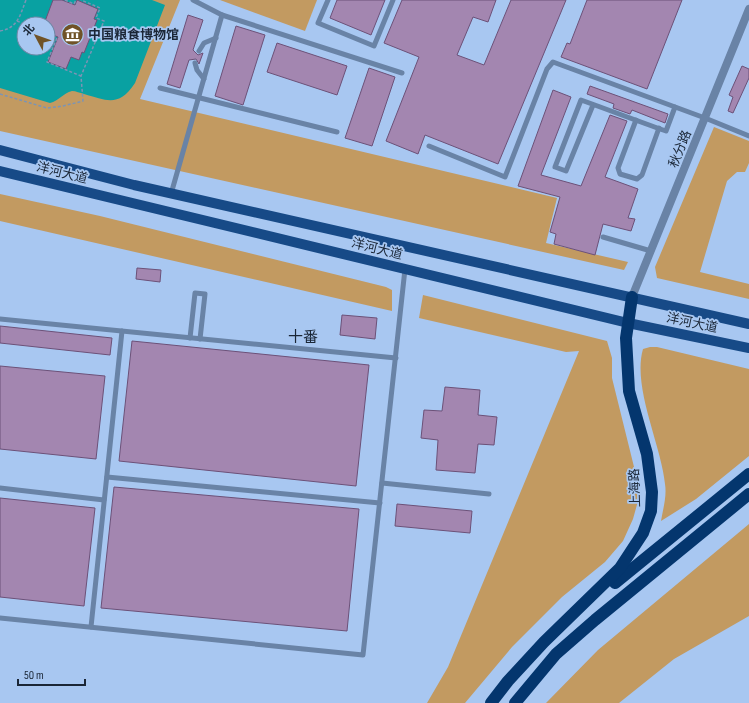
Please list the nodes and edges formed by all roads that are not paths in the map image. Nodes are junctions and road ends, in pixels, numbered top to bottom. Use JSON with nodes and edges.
{"nodes":[{"id":1,"x":194,"y":0,"type":"edge"},
{"id":2,"x":328,"y":0,"type":"edge"},
{"id":3,"x":393,"y":0,"type":"edge"},
{"id":4,"x":749,"y":9,"type":"edge"},
{"id":5,"x":222,"y":15,"type":"junction"},
{"id":6,"x":216,"y":38,"type":"junction"},
{"id":7,"x":199,"y":51,"type":"dead end"},
{"id":8,"x":195,"y":63,"type":"dead end"},
{"id":9,"x":402,"y":73,"type":"dead end"},
{"id":10,"x":204,"y":79,"type":"junction"},
{"id":11,"x":160,"y":88,"type":"dead end"},
{"id":12,"x":198,"y":98,"type":"junction"},
{"id":13,"x":592,"y":104,"type":"junction"},
{"id":14,"x":675,"y":107,"type":"junction"},
{"id":15,"x":705,"y":118,"type":"junction"},
{"id":16,"x":636,"y":120,"type":"junction"},
{"id":17,"x":659,"y":128,"type":"junction"},
{"id":18,"x":337,"y":132,"type":"dead end"},
{"id":19,"x":749,"y":136,"type":"edge"},
{"id":20,"x":429,"y":146,"type":"dead end"},
{"id":21,"x":0,"y":150,"type":"edge"},
{"id":22,"x":0,"y":171,"type":"edge"},
{"id":23,"x":171,"y":194,"type":"junction"},
{"id":24,"x":603,"y":237,"type":"dead end"},
{"id":25,"x":651,"y":251,"type":"junction"},
{"id":26,"x":405,"y":269,"type":"junction"},
{"id":27,"x":632,"y":297,"type":"junction"},
{"id":28,"x":0,"y":319,"type":"edge"},
{"id":29,"x":628,"y":323,"type":"junction"},
{"id":30,"x":749,"y":324,"type":"edge"},
{"id":31,"x":122,"y":331,"type":"junction"},
{"id":32,"x":190,"y":338,"type":"junction"},
{"id":33,"x":200,"y":339,"type":"junction"},
{"id":34,"x":749,"y":348,"type":"edge"},
{"id":35,"x":396,"y":358,"type":"junction"},
{"id":36,"x":749,"y":474,"type":"edge"},
{"id":37,"x":107,"y":477,"type":"junction"},
{"id":38,"x":382,"y":483,"type":"junction"},
{"id":39,"x":0,"y":488,"type":"edge"},
{"id":40,"x":489,"y":494,"type":"dead end"},
{"id":41,"x":749,"y":494,"type":"edge"},
{"id":42,"x":104,"y":500,"type":"junction"},
{"id":43,"x":380,"y":503,"type":"junction"},
{"id":44,"x":0,"y":618,"type":"edge"},
{"id":45,"x":91,"y":627,"type":"junction"},
{"id":46,"x":544,"y":642,"type":"junction"},
{"id":47,"x":491,"y":703,"type":"edge"},
{"id":48,"x":515,"y":703,"type":"edge"}],
"edges":[{"from":1,"to":5,"type":"lane"},
{"from":2,"to":3,"type":"lane"},
{"from":4,"to":15,"type":"street","name":"秋分路"},
{"from":5,"to":6,"type":"lane"},
{"from":5,"to":9,"type":"lane"},
{"from":6,"to":7,"type":"lane"},
{"from":6,"to":10,"type":"lane"},
{"from":8,"to":10,"type":"lane"},
{"from":10,"to":12,"type":"lane"},
{"from":11,"to":12,"type":"lane"},
{"from":12,"to":18,"type":"lane"},
{"from":12,"to":23,"type":"lane"},
{"from":13,"to":13,"type":"lane"},
{"from":13,"to":16,"type":"lane"},
{"from":14,"to":15,"type":"lane"},
{"from":14,"to":17,"type":"lane"},
{"from":14,"to":20,"type":"lane"},
{"from":15,"to":19,"type":"lane"},
{"from":15,"to":25,"type":"street","name":"秋分路"},
{"from":16,"to":17,"type":"lane"},
{"from":16,"to":17,"type":"lane"},
{"from":21,"to":23,"type":"main road","name":"洋河大道"},
{"from":22,"to":26,"type":"main road","name":"洋河大道"},
{"from":23,"to":27,"type":"main road","name":"洋河大道"},
{"from":24,"to":25,"type":"lane"},
{"from":25,"to":27,"type":"street","name":"秋分路"},
{"from":26,"to":29,"type":"main road","name":"洋河大道"},
{"from":26,"to":35,"type":"lane"},
{"from":27,"to":29,"type":"highway","name":"上海路"},
{"from":27,"to":30,"type":"main road","name":"洋河大道"},
{"from":28,"to":31,"type":"lane"},
{"from":29,"to":34,"type":"main road","name":"洋河大道"},
{"from":29,"to":46,"type":"highway","name":"上海路"},
{"from":31,"to":32,"type":"lane"},
{"from":31,"to":37,"type":"lane"},
{"from":32,"to":33,"type":"lane"},
{"from":32,"to":33,"type":"lane"},
{"from":33,"to":35,"type":"lane"},
{"from":35,"to":38,"type":"lane"},
{"from":36,"to":46,"type":"highway","name":"上海路"},
{"from":37,"to":42,"type":"lane"},
{"from":37,"to":43,"type":"lane"},
{"from":38,"to":40,"type":"lane"},
{"from":38,"to":43,"type":"lane"},
{"from":39,"to":42,"type":"lane"},
{"from":41,"to":48,"type":"highway"},
{"from":42,"to":45,"type":"lane"},
{"from":43,"to":45,"type":"lane"},
{"from":44,"to":45,"type":"lane"},
{"from":46,"to":47,"type":"highway","name":"上海路"}]}
